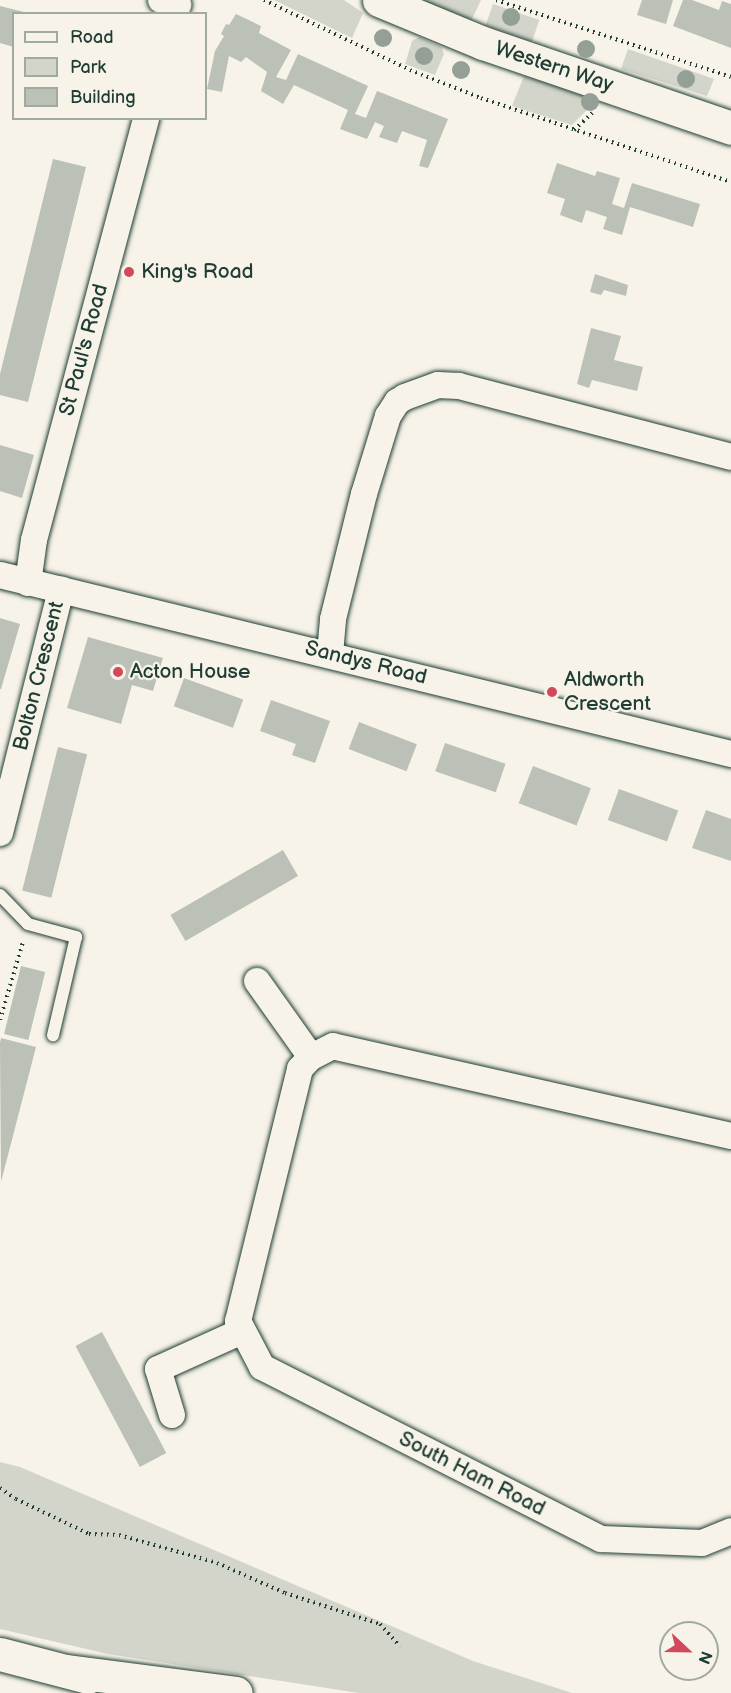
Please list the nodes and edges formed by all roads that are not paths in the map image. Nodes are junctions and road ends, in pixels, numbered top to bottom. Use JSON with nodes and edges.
{"nodes":[{"id":1,"x":379,"y":0,"type":"edge"},
{"id":2,"x":145,"y":120,"type":"edge"},
{"id":3,"x":731,"y":128,"type":"edge"},
{"id":4,"x":731,"y":457,"type":"edge"},
{"id":5,"x":0,"y":575,"type":"edge"},
{"id":6,"x":28,"y":583,"type":"junction"},
{"id":7,"x":61,"y":590,"type":"junction"},
{"id":8,"x":330,"y":654,"type":"junction"},
{"id":9,"x":731,"y":754,"type":"edge"},
{"id":10,"x":0,"y":833,"type":"edge"},
{"id":11,"x":0,"y":895,"type":"edge"},
{"id":12,"x":257,"y":981,"type":"dead end"},
{"id":13,"x":52,"y":1035,"type":"dead end"},
{"id":14,"x":311,"y":1057,"type":"junction"},
{"id":15,"x":731,"y":1136,"type":"edge"},
{"id":16,"x":242,"y":1331,"type":"junction"},
{"id":17,"x":172,"y":1415,"type":"dead end"},
{"id":18,"x":731,"y":1531,"type":"edge"},
{"id":19,"x":0,"y":1654,"type":"edge"},
{"id":20,"x":67,"y":1671,"type":"junction"},
{"id":21,"x":144,"y":1693,"type":"edge"},
{"id":22,"x":236,"y":1693,"type":"edge"}],
"edges":[{"from":1,"to":3,"type":"street","name":"Western Way"},
{"from":2,"to":6,"type":"street","name":"St Paul's Road"},
{"from":4,"to":8,"type":"street"},
{"from":5,"to":6,"type":"street","name":"Sandys Road"},
{"from":6,"to":7,"type":"street","name":"Sandys Road"},
{"from":7,"to":8,"type":"street","name":"Sandys Road"},
{"from":7,"to":10,"type":"street","name":"Bolton Crescent"},
{"from":8,"to":9,"type":"street","name":"Sandys Road"},
{"from":11,"to":13,"type":"lane"},
{"from":12,"to":14,"type":"street"},
{"from":14,"to":15,"type":"street"},
{"from":14,"to":16,"type":"street"},
{"from":16,"to":17,"type":"street"},
{"from":16,"to":18,"type":"street","name":"South Ham Road"},
{"from":19,"to":20,"type":"street"},
{"from":20,"to":21,"type":"street"},
{"from":20,"to":22,"type":"street"}]}
